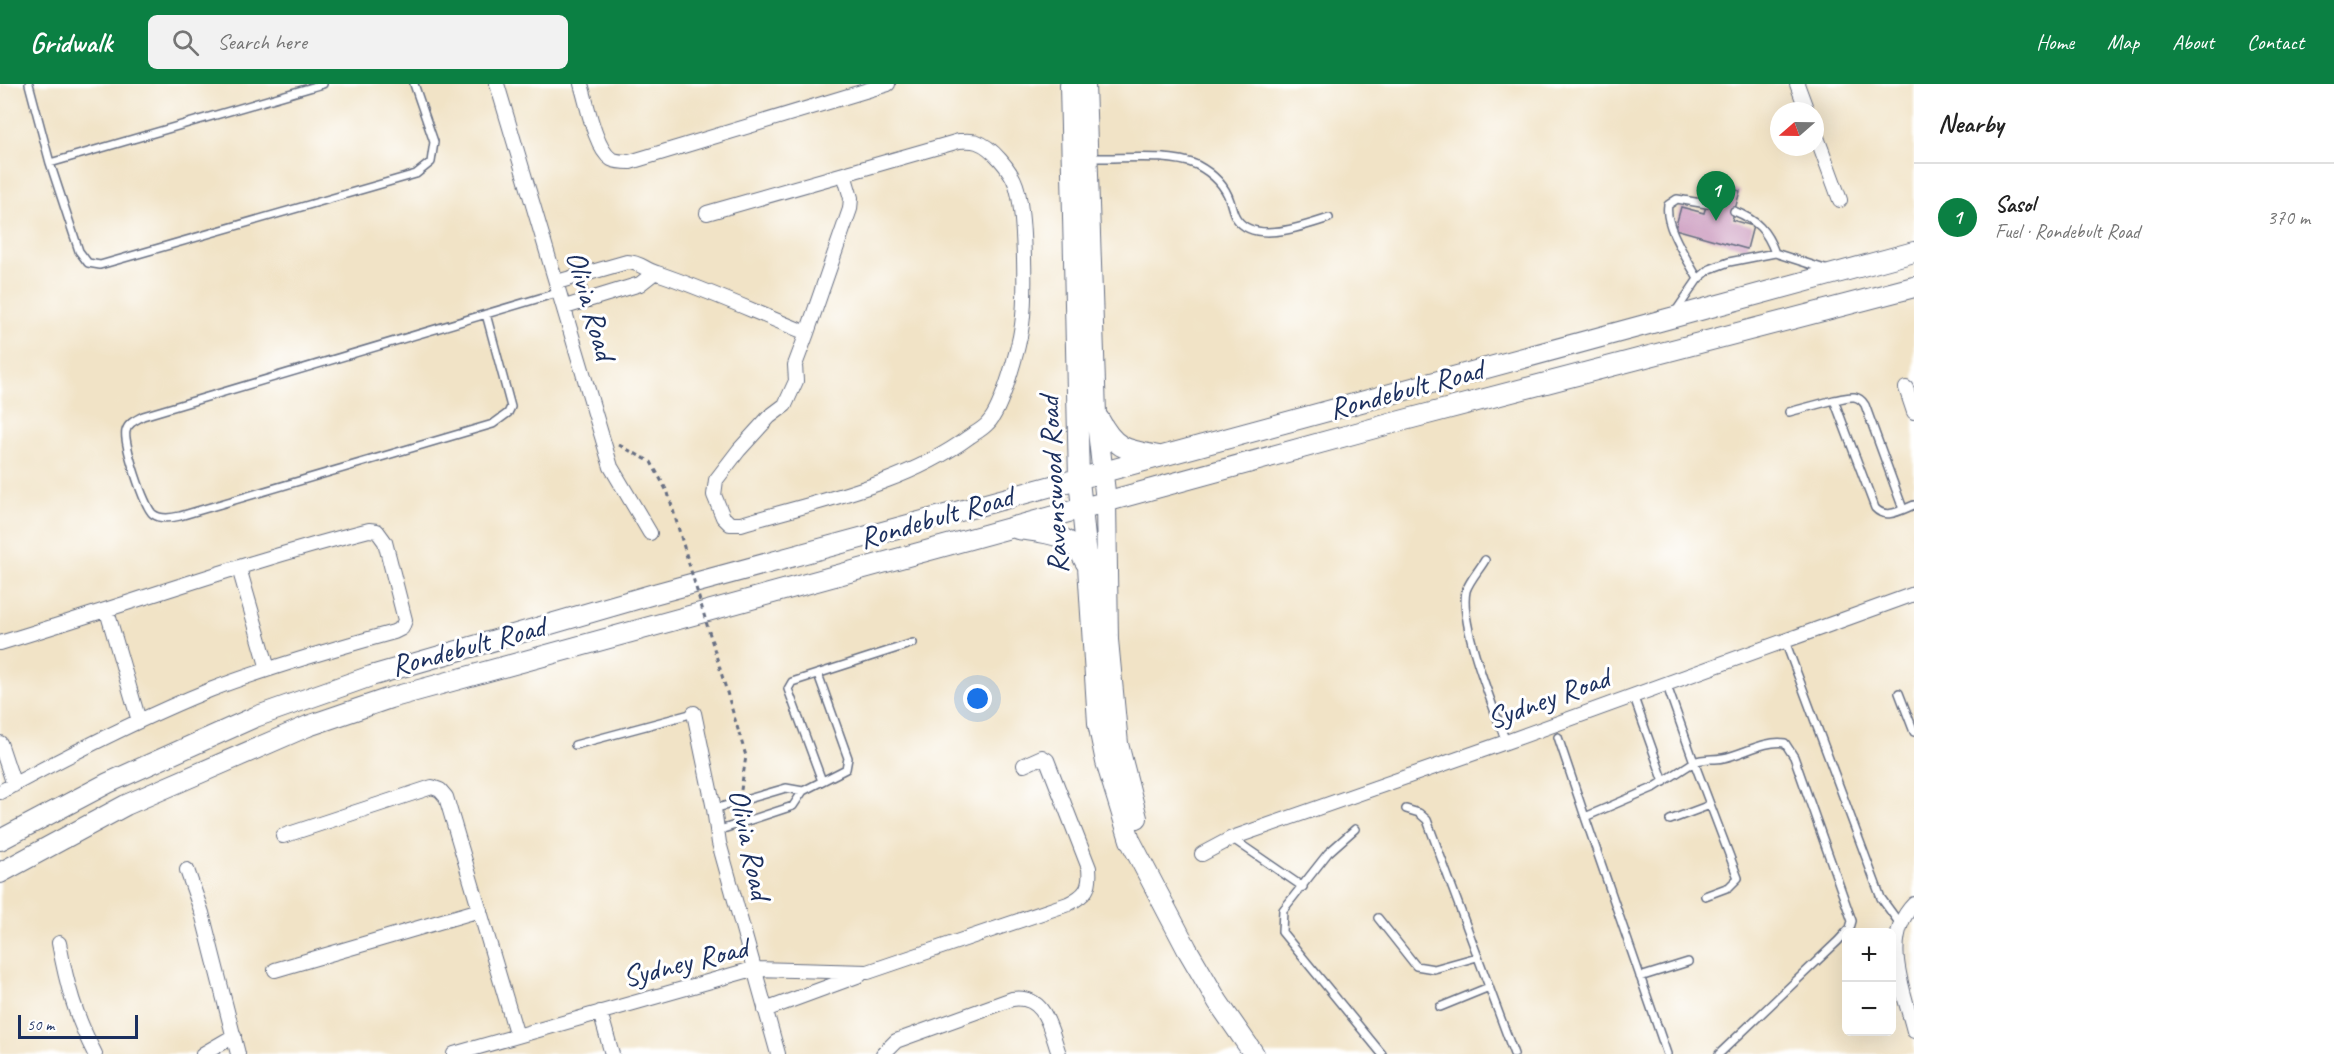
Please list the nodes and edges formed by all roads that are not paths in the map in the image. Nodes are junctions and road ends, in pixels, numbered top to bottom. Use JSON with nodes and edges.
{"nodes":[{"id":1,"x":29,"y":84,"type":"edge"},
{"id":2,"x":323,"y":84,"type":"edge"},
{"id":3,"x":414,"y":84,"type":"edge"},
{"id":4,"x":581,"y":84,"type":"edge"},
{"id":5,"x":888,"y":84,"type":"edge"},
{"id":6,"x":1070,"y":84,"type":"edge"},
{"id":7,"x":1085,"y":84,"type":"edge"},
{"id":8,"x":1797,"y":84,"type":"edge"},
{"id":9,"x":499,"y":85,"type":"edge"},
{"id":10,"x":1804,"y":102,"type":"edge"},
{"id":11,"x":1824,"y":156,"type":"edge"},
{"id":12,"x":1080,"y":159,"type":"junction"},
{"id":13,"x":50,"y":163,"type":"junction"},
{"id":14,"x":844,"y":174,"type":"junction"},
{"id":15,"x":1840,"y":200,"type":"dead end"},
{"id":16,"x":1707,"y":204,"type":"dead end"},
{"id":17,"x":1734,"y":212,"type":"dead end"},
{"id":18,"x":707,"y":213,"type":"dead end"},
{"id":19,"x":1329,"y":218,"type":"dead end"},
{"id":20,"x":1914,"y":252,"type":"edge"},
{"id":21,"x":1775,"y":253,"type":"junction"},
{"id":22,"x":654,"y":273,"type":"junction"},
{"id":23,"x":1837,"y":273,"type":"junction"},
{"id":24,"x":579,"y":275,"type":"junction"},
{"id":25,"x":1698,"y":279,"type":"junction"},
{"id":26,"x":559,"y":287,"type":"junction"},
{"id":27,"x":1914,"y":287,"type":"edge"},
{"id":28,"x":586,"y":301,"type":"junction"},
{"id":29,"x":565,"y":307,"type":"junction"},
{"id":30,"x":486,"y":314,"type":"junction"},
{"id":31,"x":1671,"y":318,"type":"junction"},
{"id":32,"x":807,"y":333,"type":"junction"},
{"id":33,"x":1906,"y":388,"type":"dead end"},
{"id":34,"x":1834,"y":400,"type":"junction"},
{"id":35,"x":1789,"y":412,"type":"dead end"},
{"id":36,"x":1914,"y":412,"type":"edge"},
{"id":37,"x":1096,"y":414,"type":"junction"},
{"id":38,"x":1162,"y":457,"type":"junction"},
{"id":39,"x":1102,"y":473,"type":"junction"},
{"id":40,"x":1079,"y":480,"type":"junction"},
{"id":41,"x":1106,"y":501,"type":"junction"},
{"id":42,"x":1914,"y":505,"type":"edge"},
{"id":43,"x":1082,"y":508,"type":"junction"},
{"id":44,"x":1903,"y":509,"type":"junction"},
{"id":45,"x":1006,"y":528,"type":"junction"},
{"id":46,"x":650,"y":533,"type":"dead end"},
{"id":47,"x":1485,"y":560,"type":"dead end"},
{"id":48,"x":1088,"y":566,"type":"junction"},
{"id":49,"x":238,"y":568,"type":"junction"},
{"id":50,"x":1914,"y":594,"type":"edge"},
{"id":51,"x":107,"y":611,"type":"junction"},
{"id":52,"x":1785,"y":641,"type":"junction"},
{"id":53,"x":0,"y":643,"type":"edge"},
{"id":54,"x":913,"y":644,"type":"dead end"},
{"id":55,"x":268,"y":669,"type":"junction"},
{"id":56,"x":818,"y":674,"type":"junction"},
{"id":57,"x":1666,"y":683,"type":"junction"},
{"id":58,"x":1899,"y":693,"type":"dead end"},
{"id":59,"x":1633,"y":695,"type":"junction"},
{"id":60,"x":694,"y":713,"type":"joint"},
{"id":61,"x":139,"y":721,"type":"junction"},
{"id":62,"x":1914,"y":732,"type":"edge"},
{"id":63,"x":1558,"y":737,"type":"dead end"},
{"id":64,"x":1506,"y":742,"type":"junction"},
{"id":65,"x":0,"y":743,"type":"edge"},
{"id":66,"x":575,"y":746,"type":"dead end"},
{"id":67,"x":1694,"y":762,"type":"junction"},
{"id":68,"x":1024,"y":765,"type":"dead end"},
{"id":69,"x":822,"y":781,"type":"junction"},
{"id":70,"x":1664,"y":782,"type":"junction"},
{"id":71,"x":14,"y":785,"type":"junction"},
{"id":72,"x":803,"y":791,"type":"junction"},
{"id":73,"x":0,"y":792,"type":"edge"},
{"id":74,"x":1710,"y":805,"type":"junction"},
{"id":75,"x":714,"y":809,"type":"junction"},
{"id":76,"x":1406,"y":809,"type":"dead end"},
{"id":77,"x":1585,"y":817,"type":"junction"},
{"id":78,"x":1670,"y":820,"type":"dead end"},
{"id":79,"x":1355,"y":829,"type":"dead end"},
{"id":80,"x":717,"y":831,"type":"junction"},
{"id":81,"x":283,"y":836,"type":"dead end"},
{"id":82,"x":1232,"y":838,"type":"junction"},
{"id":83,"x":0,"y":840,"type":"edge"},
{"id":84,"x":1202,"y":854,"type":"dead end"},
{"id":85,"x":187,"y":870,"type":"dead end"},
{"id":86,"x":0,"y":873,"type":"edge"},
{"id":87,"x":1147,"y":874,"type":"junction"},
{"id":88,"x":1303,"y":887,"type":"junction"},
{"id":89,"x":1705,"y":896,"type":"dead end"},
{"id":90,"x":1914,"y":904,"type":"edge"},
{"id":91,"x":480,"y":910,"type":"junction"},
{"id":92,"x":1378,"y":918,"type":"dead end"},
{"id":93,"x":1900,"y":924,"type":"junction"},
{"id":94,"x":59,"y":943,"type":"dead end"},
{"id":95,"x":1477,"y":957,"type":"junction"},
{"id":96,"x":1688,"y":962,"type":"dead end"},
{"id":97,"x":753,"y":969,"type":"junction"},
{"id":98,"x":275,"y":970,"type":"dead end"},
{"id":99,"x":868,"y":972,"type":"junction"},
{"id":100,"x":1640,"y":977,"type":"junction"},
{"id":101,"x":1489,"y":987,"type":"junction"},
{"id":102,"x":1440,"y":1007,"type":"dead end"},
{"id":103,"x":765,"y":1010,"type":"junction"},
{"id":104,"x":600,"y":1012,"type":"junction"},
{"id":105,"x":1914,"y":1031,"type":"edge"},
{"id":106,"x":234,"y":1036,"type":"junction"},
{"id":107,"x":518,"y":1036,"type":"junction"},
{"id":108,"x":95,"y":1054,"type":"edge"},
{"id":109,"x":203,"y":1054,"type":"edge"},
{"id":110,"x":238,"y":1054,"type":"edge"},
{"id":111,"x":454,"y":1054,"type":"edge"},
{"id":112,"x":612,"y":1054,"type":"edge"},
{"id":113,"x":778,"y":1054,"type":"edge"},
{"id":114,"x":883,"y":1054,"type":"edge"},
{"id":115,"x":1059,"y":1054,"type":"edge"},
{"id":116,"x":1254,"y":1054,"type":"edge"},
{"id":117,"x":1382,"y":1054,"type":"edge"},
{"id":118,"x":1514,"y":1054,"type":"edge"},
{"id":119,"x":1667,"y":1054,"type":"edge"},
{"id":120,"x":1719,"y":1054,"type":"edge"}],
"edges":[{"from":1,"to":13,"type":"lane"},
{"from":2,"to":13,"type":"lane"},
{"from":3,"to":13,"type":"lane"},
{"from":4,"to":5,"type":"street"},
{"from":6,"to":12,"type":"main road","name":"Ravenswood Road"},
{"from":7,"to":12,"type":"main road","name":"Ravenswood Road"},
{"from":8,"to":10,"type":"street"},
{"from":9,"to":26,"type":"street","name":"Olivia Road"},
{"from":11,"to":15,"type":"street"},
{"from":12,"to":19,"type":"lane"},
{"from":12,"to":37,"type":"main road","name":"Ravenswood Road"},
{"from":12,"to":40,"type":"main road","name":"Ravenswood Road"},
{"from":14,"to":18,"type":"street"},
{"from":14,"to":32,"type":"street"},
{"from":14,"to":32,"type":"street"},
{"from":16,"to":25,"type":"lane"},
{"from":17,"to":21,"type":"lane"},
{"from":20,"to":23,"type":"main road","name":"Rondebult Road"},
{"from":21,"to":23,"type":"lane"},
{"from":21,"to":25,"type":"lane"},
{"from":22,"to":24,"type":"street"},
{"from":22,"to":28,"type":"street"},
{"from":22,"to":32,"type":"street"},
{"from":23,"to":31,"type":"main road","name":"Rondebult Road"},
{"from":24,"to":26,"type":"street"},
{"from":24,"to":28,"type":"lane"},
{"from":25,"to":31,"type":"lane"},
{"from":26,"to":29,"type":"street","name":"Olivia Road"},
{"from":26,"to":30,"type":"lane"},
{"from":27,"to":41,"type":"main road","name":"Rondebult Road"},
{"from":28,"to":29,"type":"street"},
{"from":29,"to":46,"type":"street","name":"Olivia Road"},
{"from":30,"to":30,"type":"lane"},
{"from":31,"to":38,"type":"main road","name":"Rondebult Road"},
{"from":33,"to":36,"type":"street"},
{"from":34,"to":35,"type":"lane"},
{"from":34,"to":44,"type":"lane"},
{"from":34,"to":44,"type":"lane"},
{"from":37,"to":38,"type":"main road"},
{"from":37,"to":39,"type":"main road","name":"Ravenswood Road"},
{"from":38,"to":39,"type":"main road","name":"Rondebult Road"},
{"from":39,"to":40,"type":"main road","name":"Rondebult Road"},
{"from":39,"to":41,"type":"main road","name":"Ravenswood Road"},
{"from":40,"to":43,"type":"main road","name":"Ravenswood Road"},
{"from":40,"to":83,"type":"main road","name":"Rondebult Road"},
{"from":41,"to":43,"type":"main road","name":"Rondebult Road"},
{"from":41,"to":87,"type":"main road","name":"Ravenswood Road"},
{"from":42,"to":44,"type":"lane"},
{"from":43,"to":45,"type":"main road","name":"Rondebult Road"},
{"from":43,"to":48,"type":"main road","name":"Ravenswood Road"},
{"from":45,"to":48,"type":"main road"},
{"from":45,"to":86,"type":"main road","name":"Rondebult Road"},
{"from":47,"to":64,"type":"lane"},
{"from":48,"to":87,"type":"main road","name":"Ravenswood Road"},
{"from":49,"to":51,"type":"street"},
{"from":49,"to":55,"type":"street"},
{"from":49,"to":55,"type":"street"},
{"from":50,"to":52,"type":"street","name":"Sydney Road"},
{"from":51,"to":53,"type":"street"},
{"from":51,"to":61,"type":"street"},
{"from":52,"to":57,"type":"street","name":"Sydney Road"},
{"from":52,"to":93,"type":"lane"},
{"from":54,"to":56,"type":"lane"},
{"from":55,"to":61,"type":"street"},
{"from":56,"to":69,"type":"lane"},
{"from":56,"to":69,"type":"lane"},
{"from":57,"to":59,"type":"street","name":"Sydney Road"},
{"from":57,"to":67,"type":"lane"},
{"from":58,"to":62,"type":"lane"},
{"from":59,"to":64,"type":"street","name":"Sydney Road"},
{"from":59,"to":70,"type":"lane"},
{"from":60,"to":66,"type":"lane"},
{"from":60,"to":75,"type":"street","name":"Olivia Road"},
{"from":61,"to":71,"type":"street"},
{"from":63,"to":77,"type":"lane"},
{"from":64,"to":82,"type":"street","name":"Sydney Road"},
{"from":65,"to":71,"type":"street"},
{"from":67,"to":70,"type":"lane"},
{"from":67,"to":74,"type":"lane"},
{"from":67,"to":120,"type":"lane"},
{"from":68,"to":99,"type":"street","name":"Sydney Road"},
{"from":69,"to":72,"type":"lane"},
{"from":70,"to":77,"type":"lane"},
{"from":71,"to":73,"type":"street"},
{"from":72,"to":75,"type":"lane"},
{"from":72,"to":80,"type":"lane"},
{"from":74,"to":78,"type":"lane"},
{"from":74,"to":89,"type":"lane"},
{"from":75,"to":80,"type":"street","name":"Olivia Road"},
{"from":76,"to":95,"type":"lane"},
{"from":77,"to":100,"type":"lane"},
{"from":79,"to":88,"type":"lane"},
{"from":80,"to":97,"type":"street","name":"Olivia Road"},
{"from":81,"to":91,"type":"street"},
{"from":82,"to":84,"type":"street","name":"Sydney Road"},
{"from":82,"to":88,"type":"lane"},
{"from":85,"to":106,"type":"street"},
{"from":87,"to":116,"type":"main road","name":"Ravenswood Road"},
{"from":88,"to":117,"type":"lane"},
{"from":90,"to":93,"type":"street"},
{"from":91,"to":98,"type":"street"},
{"from":91,"to":107,"type":"street"},
{"from":92,"to":95,"type":"lane"},
{"from":93,"to":105,"type":"street"},
{"from":94,"to":108,"type":"street"},
{"from":95,"to":101,"type":"lane"},
{"from":96,"to":100,"type":"lane"},
{"from":97,"to":99,"type":"street","name":"Sydney Road"},
{"from":97,"to":103,"type":"street","name":"Olivia Road"},
{"from":97,"to":104,"type":"street","name":"Sydney Road"},
{"from":99,"to":103,"type":"street"},
{"from":100,"to":119,"type":"lane"},
{"from":101,"to":102,"type":"lane"},
{"from":101,"to":118,"type":"lane"},
{"from":103,"to":113,"type":"street","name":"Olivia Road"},
{"from":104,"to":107,"type":"street","name":"Sydney Road"},
{"from":104,"to":112,"type":"street"},
{"from":106,"to":109,"type":"street"},
{"from":106,"to":110,"type":"street"},
{"from":107,"to":111,"type":"street","name":"Sydney Road"},
{"from":114,"to":115,"type":"street"}]}
